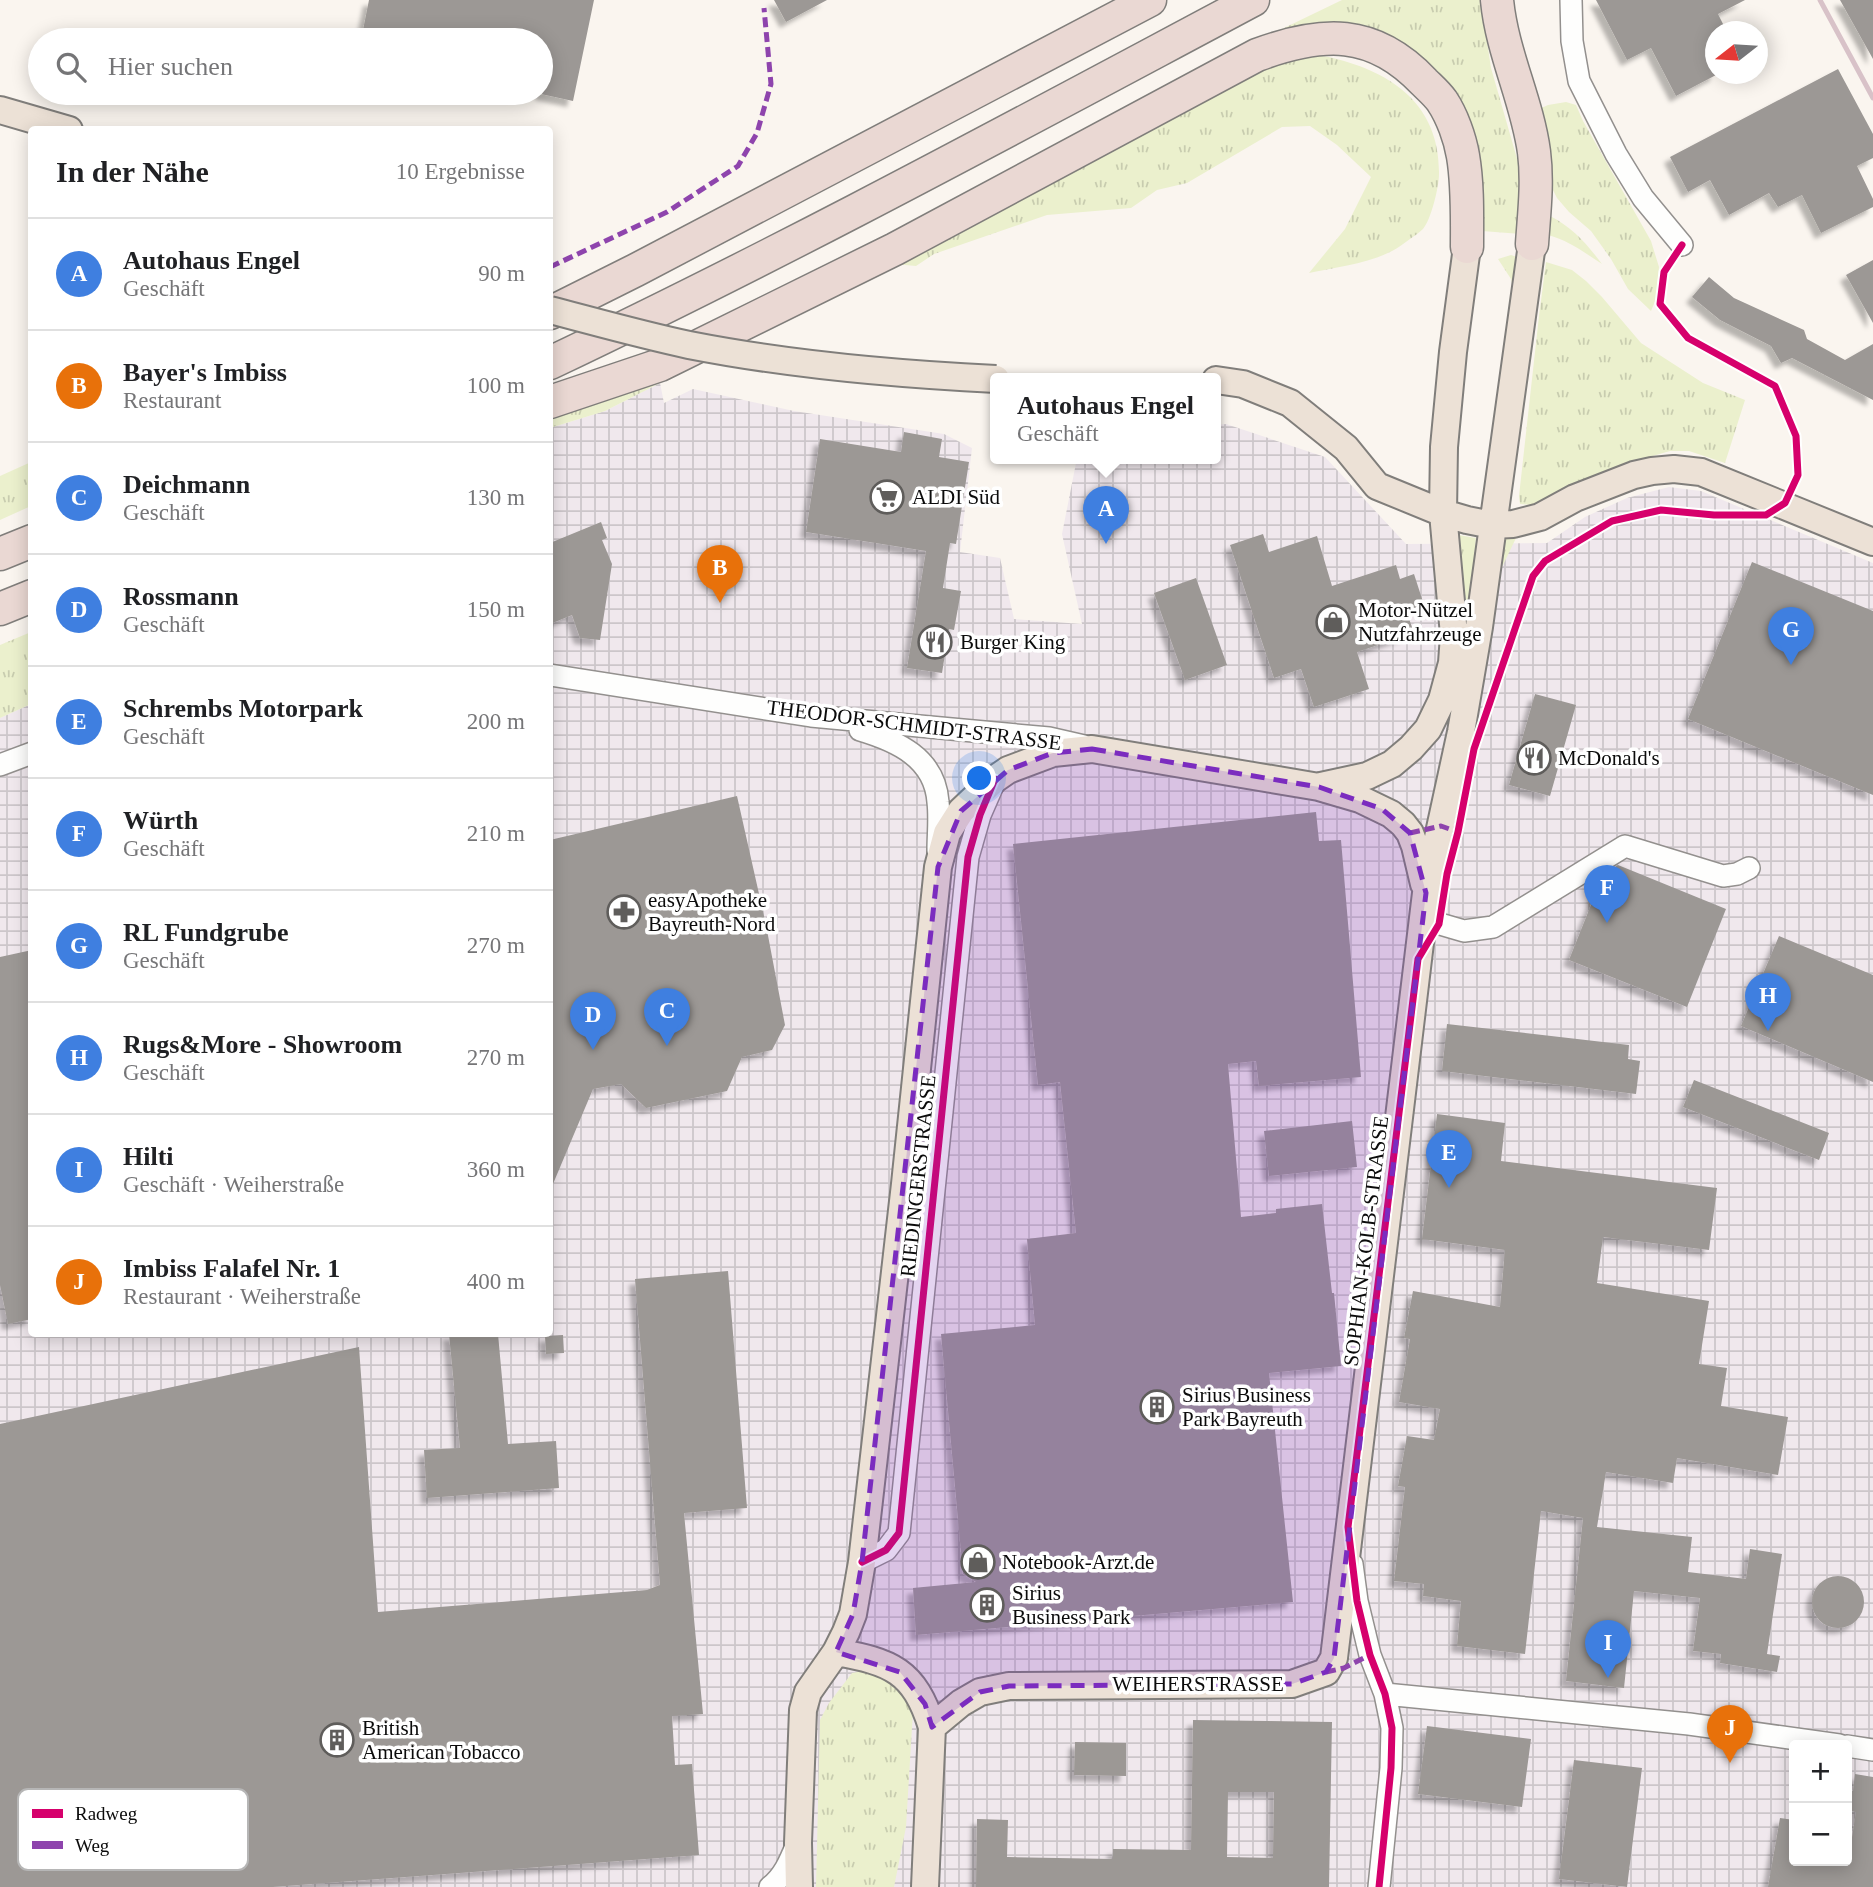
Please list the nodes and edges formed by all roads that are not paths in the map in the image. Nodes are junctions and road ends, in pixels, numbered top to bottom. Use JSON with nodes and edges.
{"nodes":[{"id":1,"x":1150,"y":0,"type":"edge"},
{"id":2,"x":1253,"y":0,"type":"edge"},
{"id":3,"x":1497,"y":0,"type":"edge"},
{"id":4,"x":1571,"y":0,"type":"edge"},
{"id":5,"x":0,"y":110,"type":"edge"},
{"id":6,"x":55,"y":126,"type":"edge"},
{"id":7,"x":1532,"y":244,"type":"joint"},
{"id":8,"x":1682,"y":244,"type":"dead end"},
{"id":9,"x":1467,"y":247,"type":"joint"},
{"id":10,"x":553,"y":310,"type":"edge"},
{"id":11,"x":553,"y":312,"type":"edge"},
{"id":12,"x":553,"y":362,"type":"edge"},
{"id":13,"x":990,"y":379,"type":"edge"},
{"id":14,"x":1221,"y":381,"type":"edge"},
{"id":15,"x":553,"y":401,"type":"edge"},
{"id":16,"x":1443,"y":513,"type":"junction"},
{"id":17,"x":1492,"y":525,"type":"junction"},
{"id":18,"x":1873,"y":542,"type":"edge"},
{"id":19,"x":28,"y":543,"type":"edge"},
{"id":20,"x":0,"y":554,"type":"edge"},
{"id":21,"x":28,"y":598,"type":"edge"},
{"id":22,"x":0,"y":609,"type":"edge"},
{"id":23,"x":553,"y":674,"type":"edge"},
{"id":24,"x":811,"y":716,"type":"junction"},
{"id":25,"x":1092,"y":749,"type":"junction"},
{"id":26,"x":28,"y":754,"type":"edge"},
{"id":27,"x":0,"y":765,"type":"edge"},
{"id":28,"x":996,"y":779,"type":"junction"},
{"id":29,"x":1319,"y":787,"type":"junction"},
{"id":30,"x":937,"y":867,"type":"junction"},
{"id":31,"x":1749,"y":868,"type":"dead end"},
{"id":32,"x":1424,"y":906,"type":"junction"},
{"id":33,"x":1348,"y":1527,"type":"junction"},
{"id":34,"x":862,"y":1562,"type":"junction"},
{"id":35,"x":836,"y":1652,"type":"junction"},
{"id":36,"x":1385,"y":1694,"type":"junction"},
{"id":37,"x":932,"y":1727,"type":"junction"},
{"id":38,"x":1803,"y":1740,"type":"edge"},
{"id":39,"x":1852,"y":1747,"type":"edge"},
{"id":40,"x":1873,"y":1750,"type":"edge"},
{"id":41,"x":798,"y":1843,"type":"junction"},
{"id":42,"x":770,"y":1887,"type":"edge"},
{"id":43,"x":799,"y":1887,"type":"edge"},
{"id":44,"x":925,"y":1887,"type":"edge"},
{"id":45,"x":1379,"y":1887,"type":"edge"}],
"edges":[{"from":1,"to":10,"type":"highway"},
{"from":2,"to":12,"type":"highway"},
{"from":3,"to":7,"type":"highway"},
{"from":4,"to":8,"type":"street"},
{"from":5,"to":6,"type":"main road"},
{"from":7,"to":17,"type":"main road"},
{"from":9,"to":15,"type":"highway"},
{"from":9,"to":16,"type":"main road"},
{"from":11,"to":13,"type":"main road","bridge":true},
{"from":14,"to":16,"type":"main road"},
{"from":16,"to":17,"type":"main road"},
{"from":16,"to":29,"type":"main road"},
{"from":17,"to":18,"type":"main road"},
{"from":17,"to":32,"type":"main road"},
{"from":19,"to":20,"type":"highway"},
{"from":21,"to":22,"type":"highway"},
{"from":23,"to":24,"type":"street","name":"THEODOR-SCHMIDT-STRASSE"},
{"from":24,"to":25,"type":"street","name":"THEODOR-SCHMIDT-STRASSE"},
{"from":24,"to":30,"type":"street"},
{"from":25,"to":28,"type":"main road","name":"RIEDINGERSTRASSE"},
{"from":25,"to":29,"type":"main road","name":"THEODOR-SCHMIDT-STRASSE"},
{"from":26,"to":27,"type":"street"},
{"from":28,"to":30,"type":"main road","name":"RIEDINGERSTRASSE"},
{"from":28,"to":34,"type":"street","name":"RIEDINGERSTRASSE"},
{"from":29,"to":32,"type":"main road","name":"THEODOR-SCHMIDT-STRASSE"},
{"from":30,"to":34,"type":"main road","name":"RIEDINGERSTRASSE"},
{"from":31,"to":32,"type":"street"},
{"from":32,"to":33,"type":"main road","name":"SOPHIAN-KOLB-STRASSE"},
{"from":33,"to":36,"type":"street"},
{"from":33,"to":37,"type":"main road","name":"WEIHERSTRASSE"},
{"from":34,"to":35,"type":"main road","name":"RIEDINGERSTRASSE"},
{"from":35,"to":37,"type":"main road"},
{"from":35,"to":41,"type":"main road","name":"RIEDINGERSTRASSE"},
{"from":36,"to":38,"type":"street"},
{"from":36,"to":45,"type":"street"},
{"from":37,"to":44,"type":"main road"},
{"from":39,"to":40,"type":"street"},
{"from":41,"to":42,"type":"street"},
{"from":41,"to":43,"type":"main road","name":"RIEDINGERSTRASSE"}]}
